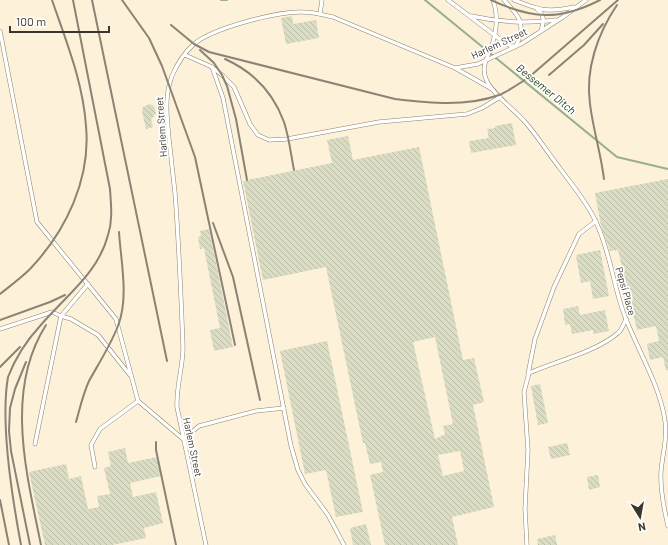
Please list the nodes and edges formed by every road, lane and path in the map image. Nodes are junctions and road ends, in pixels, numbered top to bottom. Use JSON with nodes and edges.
{"nodes":[{"id":1,"x":322,"y":0,"type":"edge"},
{"id":2,"x":448,"y":0,"type":"edge"},
{"id":3,"x":493,"y":0,"type":"edge"},
{"id":4,"x":504,"y":0,"type":"edge"},
{"id":5,"x":514,"y":0,"type":"edge"},
{"id":6,"x":586,"y":0,"type":"edge"},
{"id":7,"x":577,"y":6,"type":"junction"},
{"id":8,"x":537,"y":9,"type":"junction"},
{"id":9,"x":320,"y":14,"type":"junction"},
{"id":10,"x":469,"y":15,"type":"junction"},
{"id":11,"x":559,"y":19,"type":"junction"},
{"id":12,"x":497,"y":21,"type":"junction"},
{"id":13,"x":521,"y":22,"type":"junction"},
{"id":14,"x":544,"y":22,"type":"junction"},
{"id":15,"x":0,"y":31,"type":"edge"},
{"id":16,"x":541,"y":31,"type":"junction"},
{"id":17,"x":494,"y":36,"type":"junction"},
{"id":18,"x":516,"y":46,"type":"junction"},
{"id":19,"x":185,"y":55,"type":"junction"},
{"id":20,"x":485,"y":61,"type":"junction"},
{"id":21,"x":212,"y":67,"type":"junction"},
{"id":22,"x":455,"y":68,"type":"junction"},
{"id":23,"x":493,"y":90,"type":"junction"},
{"id":24,"x":500,"y":97,"type":"junction"},
{"id":25,"x":596,"y":221,"type":"junction"},
{"id":26,"x":88,"y":284,"type":"junction"},
{"id":27,"x":61,"y":316,"type":"junction"},
{"id":28,"x":626,"y":319,"type":"junction"},
{"id":29,"x":0,"y":329,"type":"edge"},
{"id":30,"x":528,"y":376,"type":"junction"},
{"id":31,"x":132,"y":377,"type":"junction"},
{"id":32,"x":138,"y":401,"type":"junction"},
{"id":33,"x":284,"y":408,"type":"junction"},
{"id":34,"x":183,"y":439,"type":"junction"},
{"id":35,"x":35,"y":444,"type":"dead end"},
{"id":36,"x":95,"y":467,"type":"dead end"},
{"id":37,"x":668,"y":526,"type":"edge"},
{"id":38,"x":206,"y":545,"type":"edge"},
{"id":39,"x":344,"y":545,"type":"edge"},
{"id":40,"x":527,"y":545,"type":"edge"}],
"edges":[{"from":1,"to":9,"type":"lane"},
{"from":2,"to":10,"type":"lane"},
{"from":3,"to":12,"type":"lane"},
{"from":4,"to":13,"type":"lane"},
{"from":5,"to":8,"type":"lane"},
{"from":6,"to":7,"type":"lane","name":"Harlem Street"},
{"from":7,"to":8,"type":"lane"},
{"from":7,"to":11,"type":"lane","name":"Harlem Street"},
{"from":8,"to":14,"type":"lane"},
{"from":9,"to":19,"type":"lane","name":"Harlem Street"},
{"from":9,"to":22,"type":"lane","name":"Harlem Street"},
{"from":10,"to":12,"type":"lane"},
{"from":10,"to":17,"type":"lane"},
{"from":11,"to":14,"type":"lane"},
{"from":11,"to":16,"type":"lane","name":"Harlem Street"},
{"from":12,"to":13,"type":"lane"},
{"from":12,"to":17,"type":"lane"},
{"from":13,"to":14,"type":"lane"},
{"from":13,"to":18,"type":"lane"},
{"from":14,"to":16,"type":"lane"},
{"from":15,"to":26,"type":"lane"},
{"from":16,"to":18,"type":"lane","name":"Harlem Street"},
{"from":17,"to":18,"type":"lane"},
{"from":17,"to":20,"type":"lane"},
{"from":18,"to":20,"type":"lane","name":"Harlem Street"},
{"from":19,"to":21,"type":"lane"},
{"from":19,"to":34,"type":"lane","name":"Harlem Street"},
{"from":20,"to":22,"type":"lane","name":"Harlem Street"},
{"from":20,"to":23,"type":"lane"},
{"from":21,"to":24,"type":"lane"},
{"from":21,"to":33,"type":"lane"},
{"from":22,"to":23,"type":"lane"},
{"from":23,"to":24,"type":"lane","name":"Pepsi Place"},
{"from":24,"to":25,"type":"lane","name":"Pepsi Place"},
{"from":25,"to":28,"type":"lane","name":"Pepsi Place"},
{"from":25,"to":30,"type":"lane"},
{"from":26,"to":27,"type":"lane"},
{"from":26,"to":31,"type":"lane"},
{"from":27,"to":29,"type":"lane"},
{"from":27,"to":31,"type":"lane"},
{"from":27,"to":35,"type":"lane"},
{"from":28,"to":30,"type":"lane"},
{"from":28,"to":37,"type":"lane","name":"Pepsi Place"},
{"from":30,"to":40,"type":"lane"},
{"from":31,"to":32,"type":"lane"},
{"from":32,"to":34,"type":"lane"},
{"from":32,"to":36,"type":"lane"},
{"from":33,"to":34,"type":"lane"},
{"from":33,"to":39,"type":"lane"},
{"from":34,"to":38,"type":"lane","name":"Harlem Street"}]}
